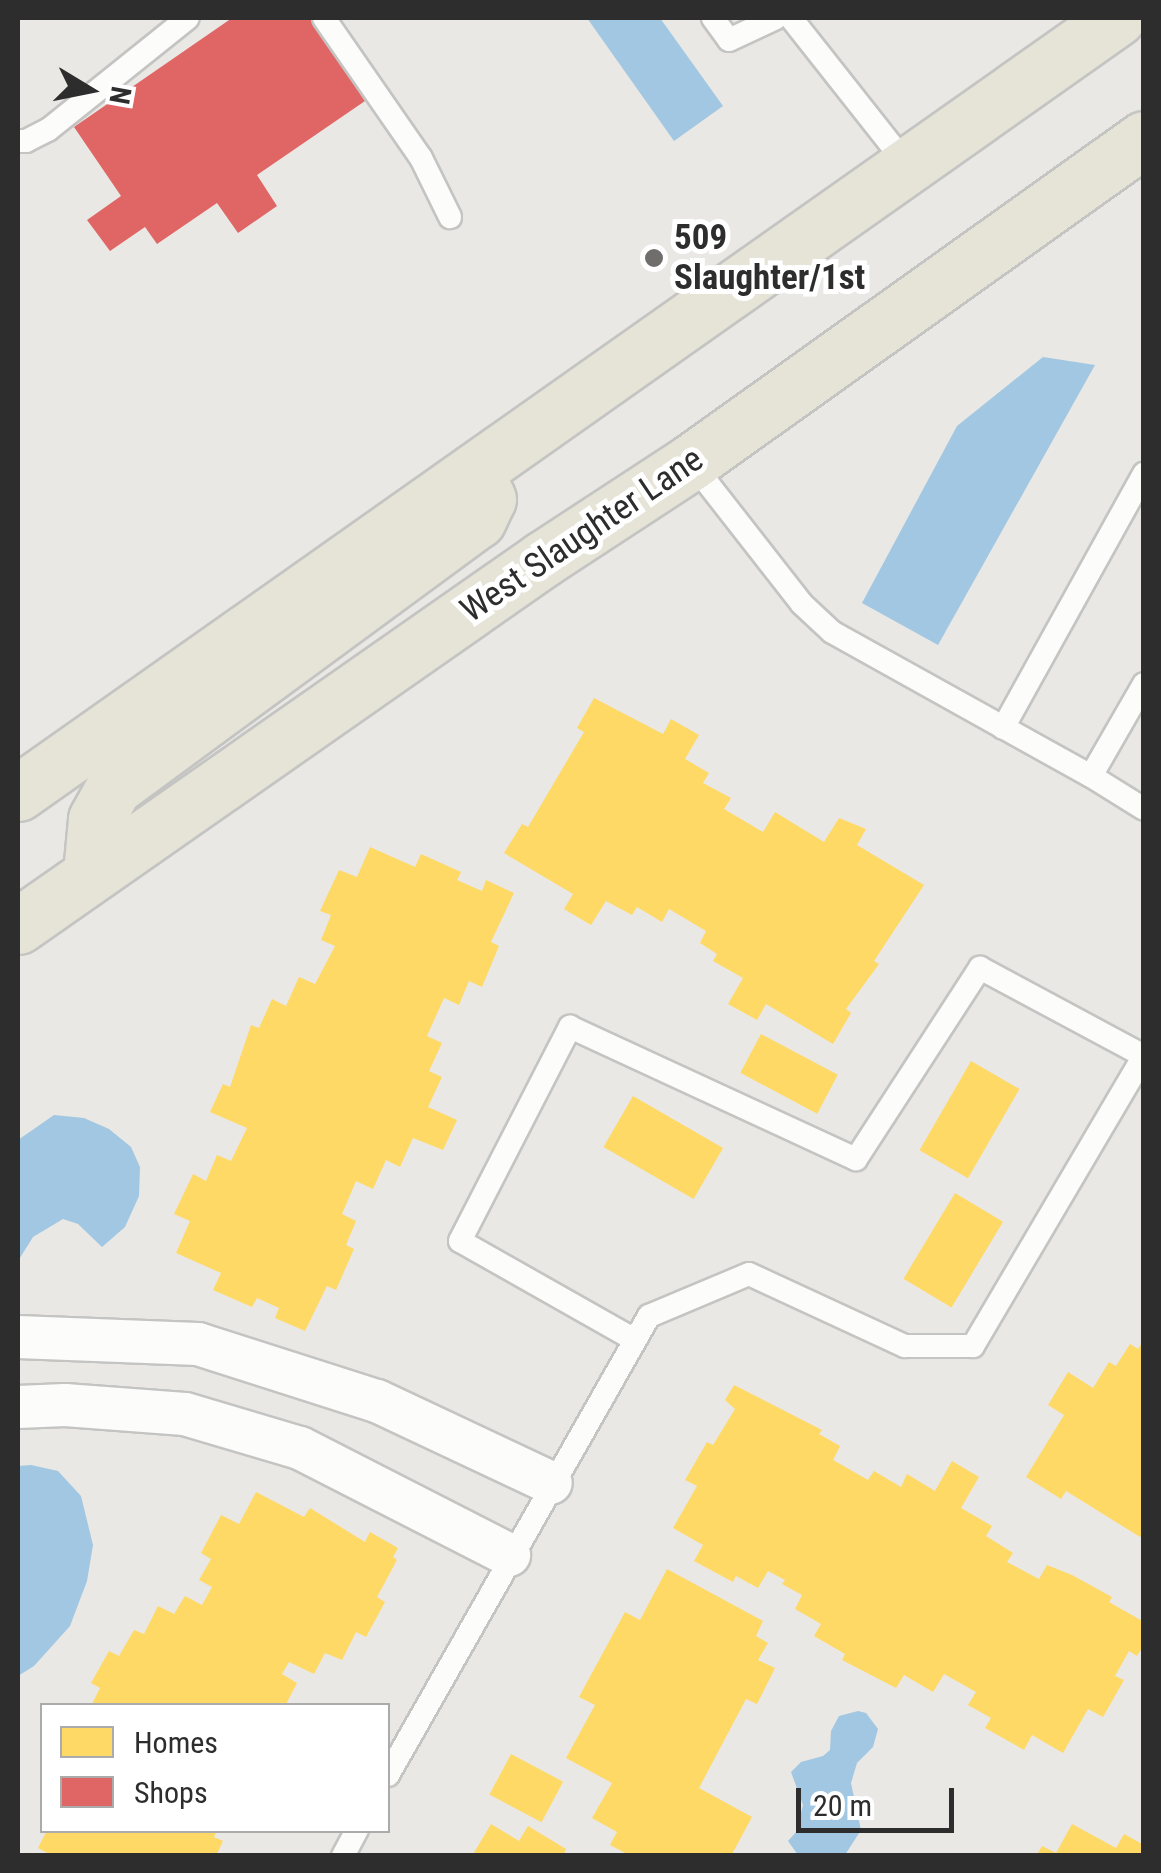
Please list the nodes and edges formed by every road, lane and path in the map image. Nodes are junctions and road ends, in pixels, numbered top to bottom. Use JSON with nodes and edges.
{"nodes":[{"id":1,"x":188,"y":18,"type":"edge"},
{"id":2,"x":324,"y":18,"type":"edge"},
{"id":3,"x":713,"y":18,"type":"edge"},
{"id":4,"x":776,"y":18,"type":"edge"},
{"id":5,"x":791,"y":18,"type":"edge"},
{"id":6,"x":1117,"y":18,"type":"edge"},
{"id":7,"x":1144,"y":139,"type":"edge"},
{"id":8,"x":18,"y":140,"type":"edge"},
{"id":9,"x":908,"y":165,"type":"junction"},
{"id":10,"x":450,"y":217,"type":"dead end"},
{"id":11,"x":691,"y":462,"type":"junction"},
{"id":12,"x":475,"y":471,"type":"junction"},
{"id":13,"x":1144,"y":474,"type":"edge"},
{"id":14,"x":1144,"y":684,"type":"edge"},
{"id":15,"x":1003,"y":728,"type":"junction"},
{"id":16,"x":1091,"y":776,"type":"junction"},
{"id":17,"x":18,"y":794,"type":"edge"},
{"id":18,"x":1144,"y":810,"type":"edge"},
{"id":19,"x":91,"y":873,"type":"junction"},
{"id":20,"x":18,"y":926,"type":"edge"},
{"id":21,"x":1143,"y":1056,"type":"edge"},
{"id":22,"x":18,"y":1336,"type":"edge"},
{"id":23,"x":635,"y":1340,"type":"junction"},
{"id":24,"x":18,"y":1407,"type":"edge"},
{"id":25,"x":551,"y":1482,"type":"junction"},
{"id":26,"x":509,"y":1555,"type":"junction"},
{"id":27,"x":390,"y":1771,"type":"edge"},
{"id":28,"x":355,"y":1833,"type":"edge"},
{"id":29,"x":343,"y":1856,"type":"edge"}],
"edges":[{"from":1,"to":8,"type":"lane"},
{"from":2,"to":10,"type":"lane"},
{"from":3,"to":4,"type":"lane"},
{"from":5,"to":9,"type":"lane"},
{"from":6,"to":9,"type":"main road"},
{"from":7,"to":11,"type":"main road","name":"West Slaughter Lane"},
{"from":9,"to":12,"type":"main road"},
{"from":11,"to":15,"type":"lane"},
{"from":11,"to":19,"type":"main road","name":"West Slaughter Lane"},
{"from":12,"to":17,"type":"main road"},
{"from":12,"to":19,"type":"main road"},
{"from":13,"to":15,"type":"lane"},
{"from":14,"to":16,"type":"lane"},
{"from":15,"to":16,"type":"lane"},
{"from":16,"to":18,"type":"lane"},
{"from":19,"to":20,"type":"main road","name":"West Slaughter Lane"},
{"from":21,"to":23,"type":"lane"},
{"from":21,"to":23,"type":"lane"},
{"from":22,"to":25,"type":"street"},
{"from":23,"to":25,"type":"lane"},
{"from":24,"to":26,"type":"street"},
{"from":25,"to":26,"type":"lane"},
{"from":26,"to":27,"type":"lane"},
{"from":28,"to":29,"type":"lane"}]}
